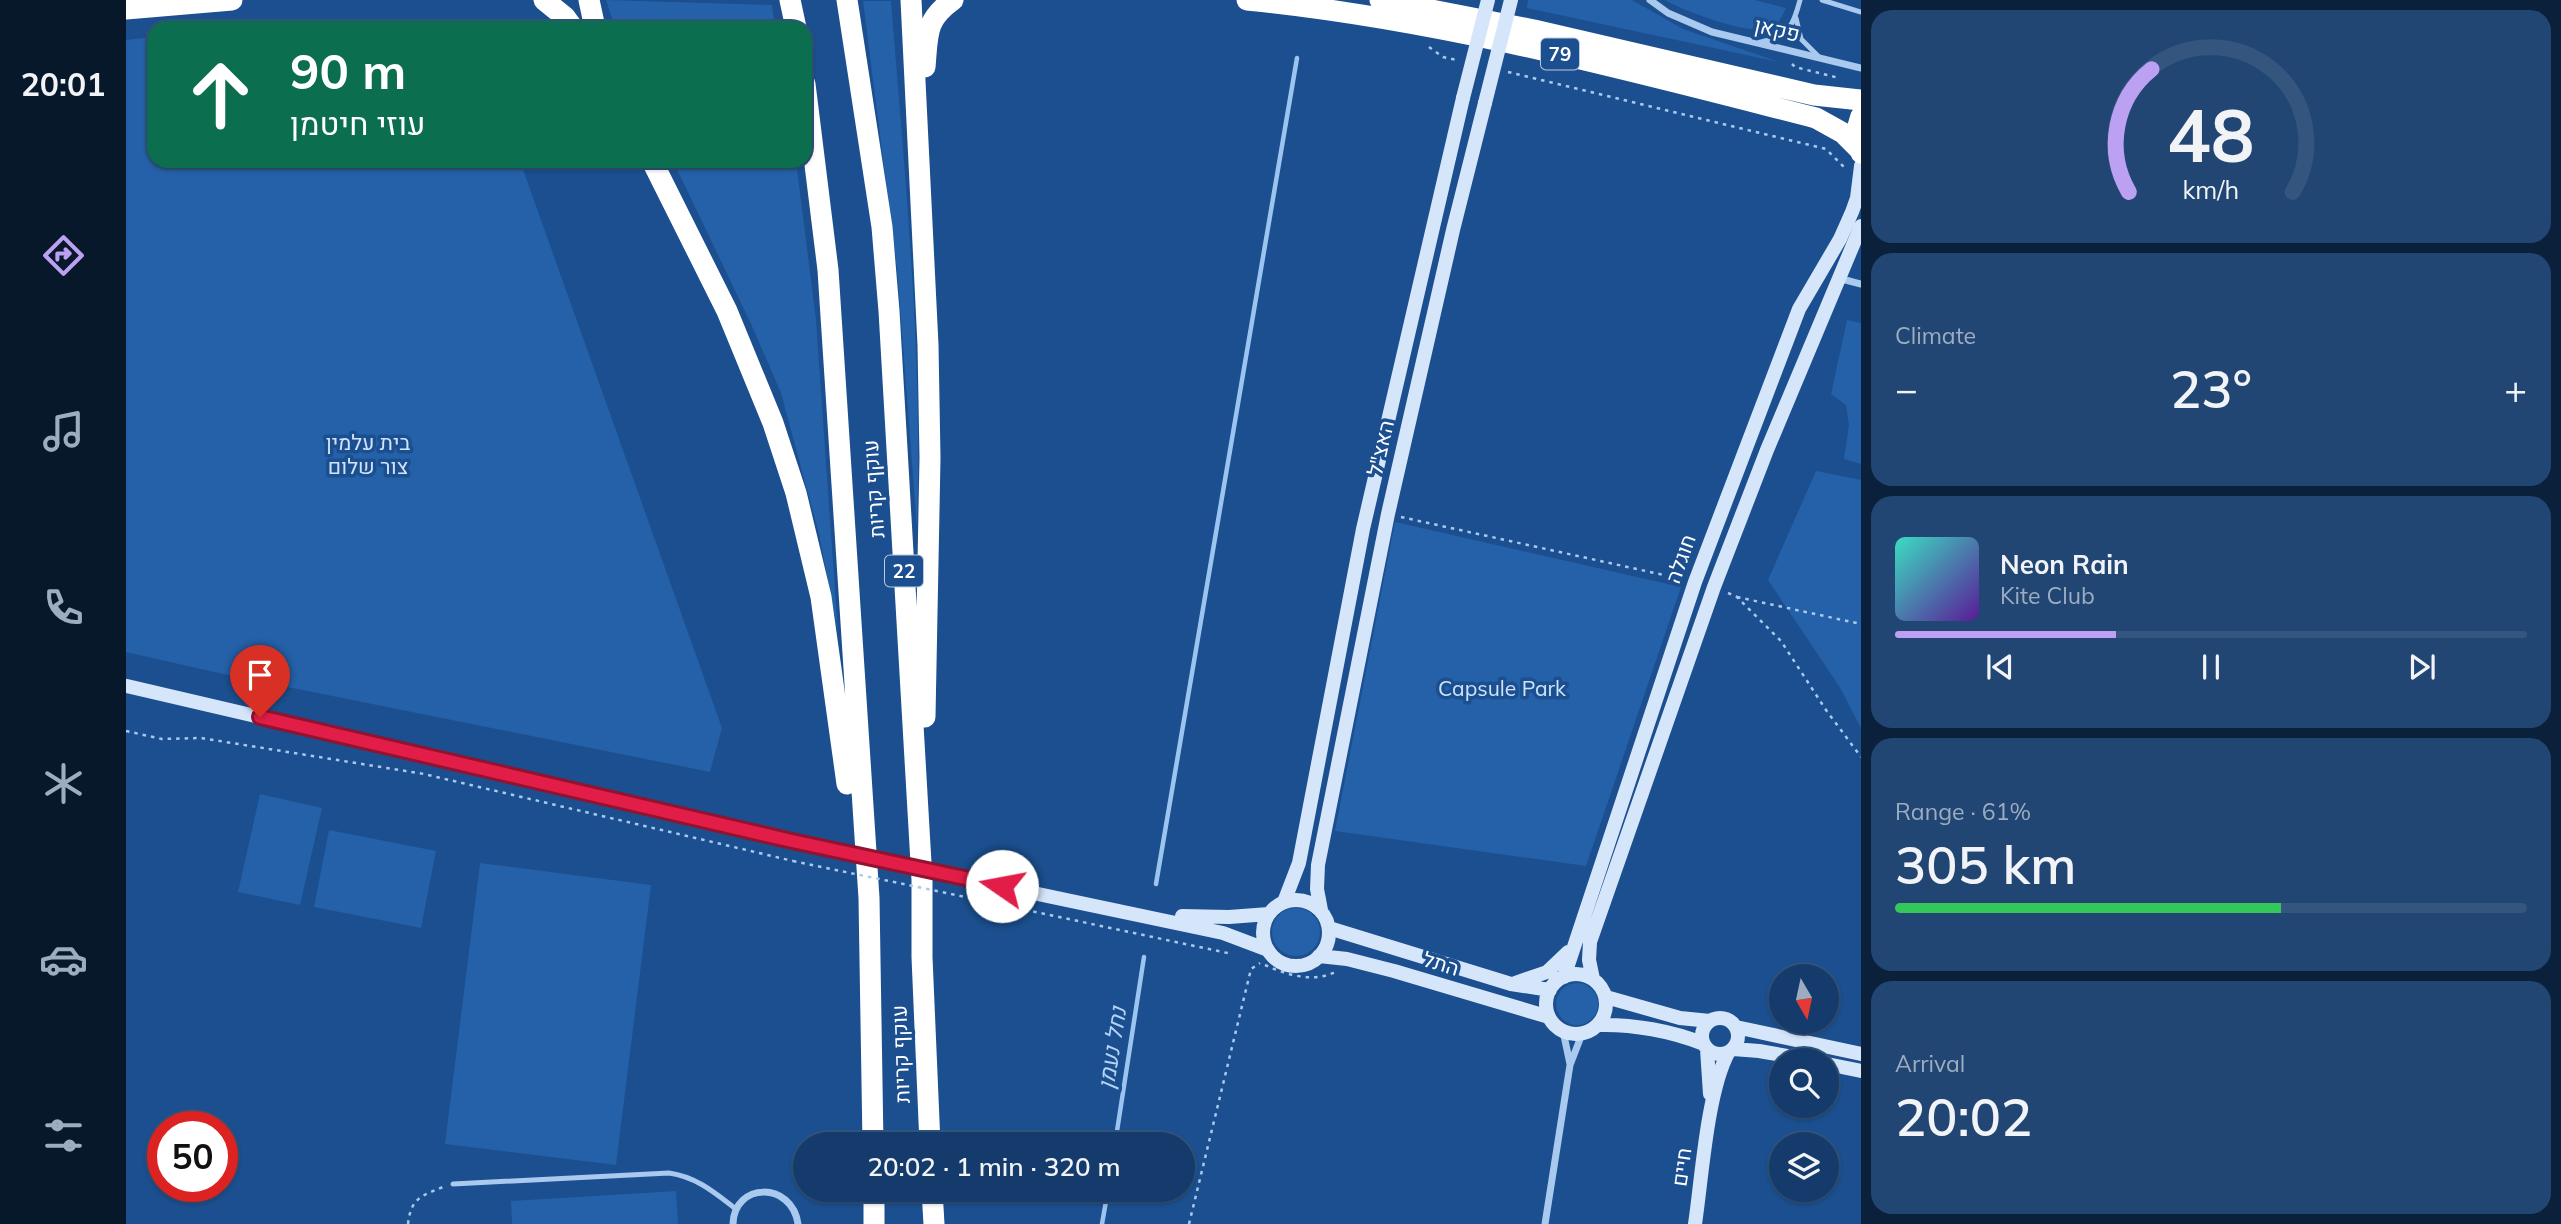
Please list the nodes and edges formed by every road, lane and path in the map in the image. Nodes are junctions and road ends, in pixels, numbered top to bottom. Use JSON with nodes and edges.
{"nodes":[{"id":1,"x":232,"y":0,"type":"edge"},
{"id":2,"x":544,"y":0,"type":"edge"},
{"id":3,"x":589,"y":0,"type":"edge"},
{"id":4,"x":790,"y":0,"type":"edge"},
{"id":5,"x":847,"y":0,"type":"edge"},
{"id":6,"x":911,"y":0,"type":"edge"},
{"id":7,"x":953,"y":0,"type":"edge"},
{"id":8,"x":1247,"y":0,"type":"edge"},
{"id":9,"x":1380,"y":0,"type":"edge"},
{"id":10,"x":1488,"y":0,"type":"edge"},
{"id":11,"x":1511,"y":0,"type":"edge"},
{"id":12,"x":1650,"y":0,"type":"edge"},
{"id":13,"x":1800,"y":0,"type":"edge"},
{"id":14,"x":1822,"y":0,"type":"edge"},
{"id":15,"x":1833,"y":1,"type":"edge"},
{"id":16,"x":126,"y":9,"type":"edge"},
{"id":17,"x":1861,"y":12,"type":"edge"},
{"id":18,"x":1796,"y":18,"type":"junction"},
{"id":19,"x":568,"y":21,"type":"edge"},
{"id":20,"x":594,"y":21,"type":"edge"},
{"id":21,"x":794,"y":21,"type":"edge"},
{"id":22,"x":1419,"y":26,"type":"junction"},
{"id":23,"x":1757,"y":43,"type":"junction"},
{"id":24,"x":1821,"y":58,"type":"junction"},
{"id":25,"x":1457,"y":60,"type":"dead end"},
{"id":26,"x":1861,"y":68,"type":"edge"},
{"id":27,"x":1496,"y":69,"type":"dead end"},
{"id":28,"x":1861,"y":100,"type":"edge"},
{"id":29,"x":1861,"y":116,"type":"edge"},
{"id":30,"x":918,"y":138,"type":"junction"},
{"id":31,"x":812,"y":141,"type":"edge"},
{"id":32,"x":1860,"y":162,"type":"edge"},
{"id":33,"x":656,"y":168,"type":"edge"},
{"id":34,"x":1861,"y":226,"type":"edge"},
{"id":35,"x":1838,"y":278,"type":"junction"},
{"id":36,"x":1861,"y":284,"type":"edge"},
{"id":37,"x":1388,"y":514,"type":"junction"},
{"id":38,"x":1695,"y":582,"type":"junction"},
{"id":39,"x":1714,"y":587,"type":"junction"},
{"id":40,"x":1737,"y":597,"type":"junction"},
{"id":41,"x":1861,"y":624,"type":"edge"},
{"id":42,"x":126,"y":688,"type":"edge"},
{"id":43,"x":126,"y":731,"type":"edge"},
{"id":44,"x":1861,"y":757,"type":"edge"},
{"id":45,"x":922,"y":880,"type":"junction"},
{"id":46,"x":1284,"y":902,"type":"junction"},
{"id":47,"x":1321,"y":911,"type":"junction"},
{"id":48,"x":1128,"y":912,"type":"junction"},
{"id":49,"x":1269,"y":915,"type":"junction"},
{"id":50,"x":1329,"y":928,"type":"junction"},
{"id":51,"x":1575,"y":942,"type":"junction"},
{"id":52,"x":1270,"y":952,"type":"junction"},
{"id":53,"x":1241,"y":955,"type":"dead end"},
{"id":54,"x":1320,"y":956,"type":"junction"},
{"id":55,"x":1340,"y":958,"type":"junction"},
{"id":56,"x":1252,"y":960,"type":"dead end"},
{"id":57,"x":870,"y":966,"type":"junction"},
{"id":58,"x":1564,"y":977,"type":"junction"},
{"id":59,"x":1593,"y":979,"type":"junction"},
{"id":60,"x":1511,"y":984,"type":"junction"},
{"id":61,"x":1550,"y":990,"type":"junction"},
{"id":62,"x":1606,"y":997,"type":"junction"},
{"id":63,"x":1549,"y":1017,"type":"junction"},
{"id":64,"x":1710,"y":1021,"type":"junction"},
{"id":65,"x":1598,"y":1024,"type":"junction"},
{"id":66,"x":1736,"y":1027,"type":"junction"},
{"id":67,"x":1563,"y":1031,"type":"junction"},
{"id":68,"x":1582,"y":1034,"type":"junction"},
{"id":69,"x":1706,"y":1046,"type":"junction"},
{"id":70,"x":1730,"y":1051,"type":"junction"},
{"id":71,"x":1769,"y":1053,"type":"edge"},
{"id":72,"x":1861,"y":1054,"type":"edge"},
{"id":73,"x":1570,"y":1065,"type":"junction"},
{"id":74,"x":1839,"y":1066,"type":"edge"},
{"id":75,"x":1861,"y":1071,"type":"edge"},
{"id":76,"x":1711,"y":1116,"type":"junction"},
{"id":77,"x":873,"y":1132,"type":"edge"},
{"id":78,"x":929,"y":1132,"type":"edge"},
{"id":79,"x":453,"y":1184,"type":"joint"},
{"id":80,"x":874,"y":1202,"type":"edge"},
{"id":81,"x":933,"y":1202,"type":"edge"},
{"id":82,"x":736,"y":1209,"type":"junction"},
{"id":83,"x":408,"y":1224,"type":"edge"},
{"id":84,"x":733,"y":1224,"type":"edge"},
{"id":85,"x":799,"y":1224,"type":"edge"},
{"id":86,"x":874,"y":1224,"type":"edge"},
{"id":87,"x":934,"y":1224,"type":"edge"},
{"id":88,"x":1189,"y":1224,"type":"edge"},
{"id":89,"x":1545,"y":1224,"type":"edge"},
{"id":90,"x":1695,"y":1224,"type":"edge"}],
"edges":[{"from":1,"to":16,"type":"highway"},
{"from":2,"to":19,"type":"highway"},
{"from":3,"to":20,"type":"highway"},
{"from":4,"to":21,"type":"highway"},
{"from":5,"to":45,"type":"highway","name":"עוקף קריות","number":"22"},
{"from":6,"to":30,"type":"highway"},
{"from":7,"to":30,"type":"highway"},
{"from":8,"to":22,"type":"highway","number":"79"},
{"from":9,"to":28,"type":"highway","number":"79"},
{"from":10,"to":46,"type":"street","name":"האצ\"ל","bridge":true},
{"from":11,"to":37,"type":"street","name":"האצ\"ל","bridge":true},
{"from":12,"to":23,"type":"street","name":"פקאן"},
{"from":13,"to":18,"type":"lane"},
{"from":14,"to":15,"type":"lane"},
{"from":15,"to":17,"type":"lane"},
{"from":18,"to":23,"type":"lane"},
{"from":18,"to":24,"type":"lane"},
{"from":22,"to":25,"type":"path"},
{"from":22,"to":32,"type":"highway","number":"79"},
{"from":23,"to":24,"type":"street","name":"פקאן"},
{"from":24,"to":26,"type":"street","name":"פקאן"},
{"from":27,"to":32,"type":"path"},
{"from":29,"to":32,"type":"highway"},
{"from":30,"to":45,"type":"highway"},
{"from":31,"to":57,"type":"highway","name":"עוקף קריות"},
{"from":32,"to":38,"type":"street","name":"חוגלה"},
{"from":33,"to":57,"type":"highway"},
{"from":34,"to":35,"type":"street","name":"חוגלה"},
{"from":35,"to":36,"type":"street"},
{"from":35,"to":39,"type":"street","name":"חוגלה"},
{"from":37,"to":38,"type":"path"},
{"from":37,"to":47,"type":"street","name":"האצ\"ל"},
{"from":38,"to":51,"type":"street","name":"חוגלה"},
{"from":39,"to":40,"type":"path"},
{"from":39,"to":59,"type":"street","name":"חוגלה"},
{"from":40,"to":41,"type":"path"},
{"from":40,"to":44,"type":"path"},
{"from":42,"to":48,"type":"street","bridge":true},
{"from":43,"to":53,"type":"path","bridge":true},
{"from":45,"to":78,"type":"highway","name":"עוקף קריות","number":"22"},
{"from":46,"to":47,"type":"street"},
{"from":46,"to":49,"type":"street"},
{"from":47,"to":50,"type":"street"},
{"from":48,"to":49,"type":"street"},
{"from":48,"to":52,"type":"street"},
{"from":49,"to":52,"type":"street"},
{"from":50,"to":54,"type":"street"},
{"from":50,"to":60,"type":"street","name":"התל"},
{"from":51,"to":58,"type":"street","name":"חוגלה"},
{"from":51,"to":60,"type":"street"},
{"from":52,"to":54,"type":"street"},
{"from":52,"to":88,"type":"path"},
{"from":54,"to":55,"type":"street","name":"התל"},
{"from":55,"to":56,"type":"path"},
{"from":55,"to":63,"type":"street","name":"התל"},
{"from":57,"to":77,"type":"highway","name":"עוקף קריות"},
{"from":58,"to":59,"type":"street"},
{"from":58,"to":61,"type":"street"},
{"from":59,"to":62,"type":"street"},
{"from":60,"to":61,"type":"street","name":"התל"},
{"from":61,"to":63,"type":"street"},
{"from":62,"to":64,"type":"street"},
{"from":62,"to":65,"type":"street"},
{"from":63,"to":67,"type":"street"},
{"from":64,"to":66,"type":"street"},
{"from":64,"to":69,"type":"street"},
{"from":65,"to":68,"type":"street"},
{"from":65,"to":69,"type":"street"},
{"from":66,"to":70,"type":"street"},
{"from":66,"to":72,"type":"street"},
{"from":67,"to":68,"type":"street"},
{"from":67,"to":73,"type":"street"},
{"from":68,"to":73,"type":"street"},
{"from":69,"to":70,"type":"street"},
{"from":69,"to":76,"type":"street","name":"חיים"},
{"from":70,"to":71,"type":"street"},
{"from":70,"to":76,"type":"street","name":"חיים"},
{"from":73,"to":89,"type":"street"},
{"from":74,"to":75,"type":"street"},
{"from":76,"to":90,"type":"street","name":"חיים"},
{"from":79,"to":82,"type":"lane"},
{"from":79,"to":83,"type":"path"},
{"from":80,"to":86,"type":"highway"},
{"from":81,"to":87,"type":"highway"},
{"from":82,"to":84,"type":"street"},
{"from":82,"to":85,"type":"street"}]}
